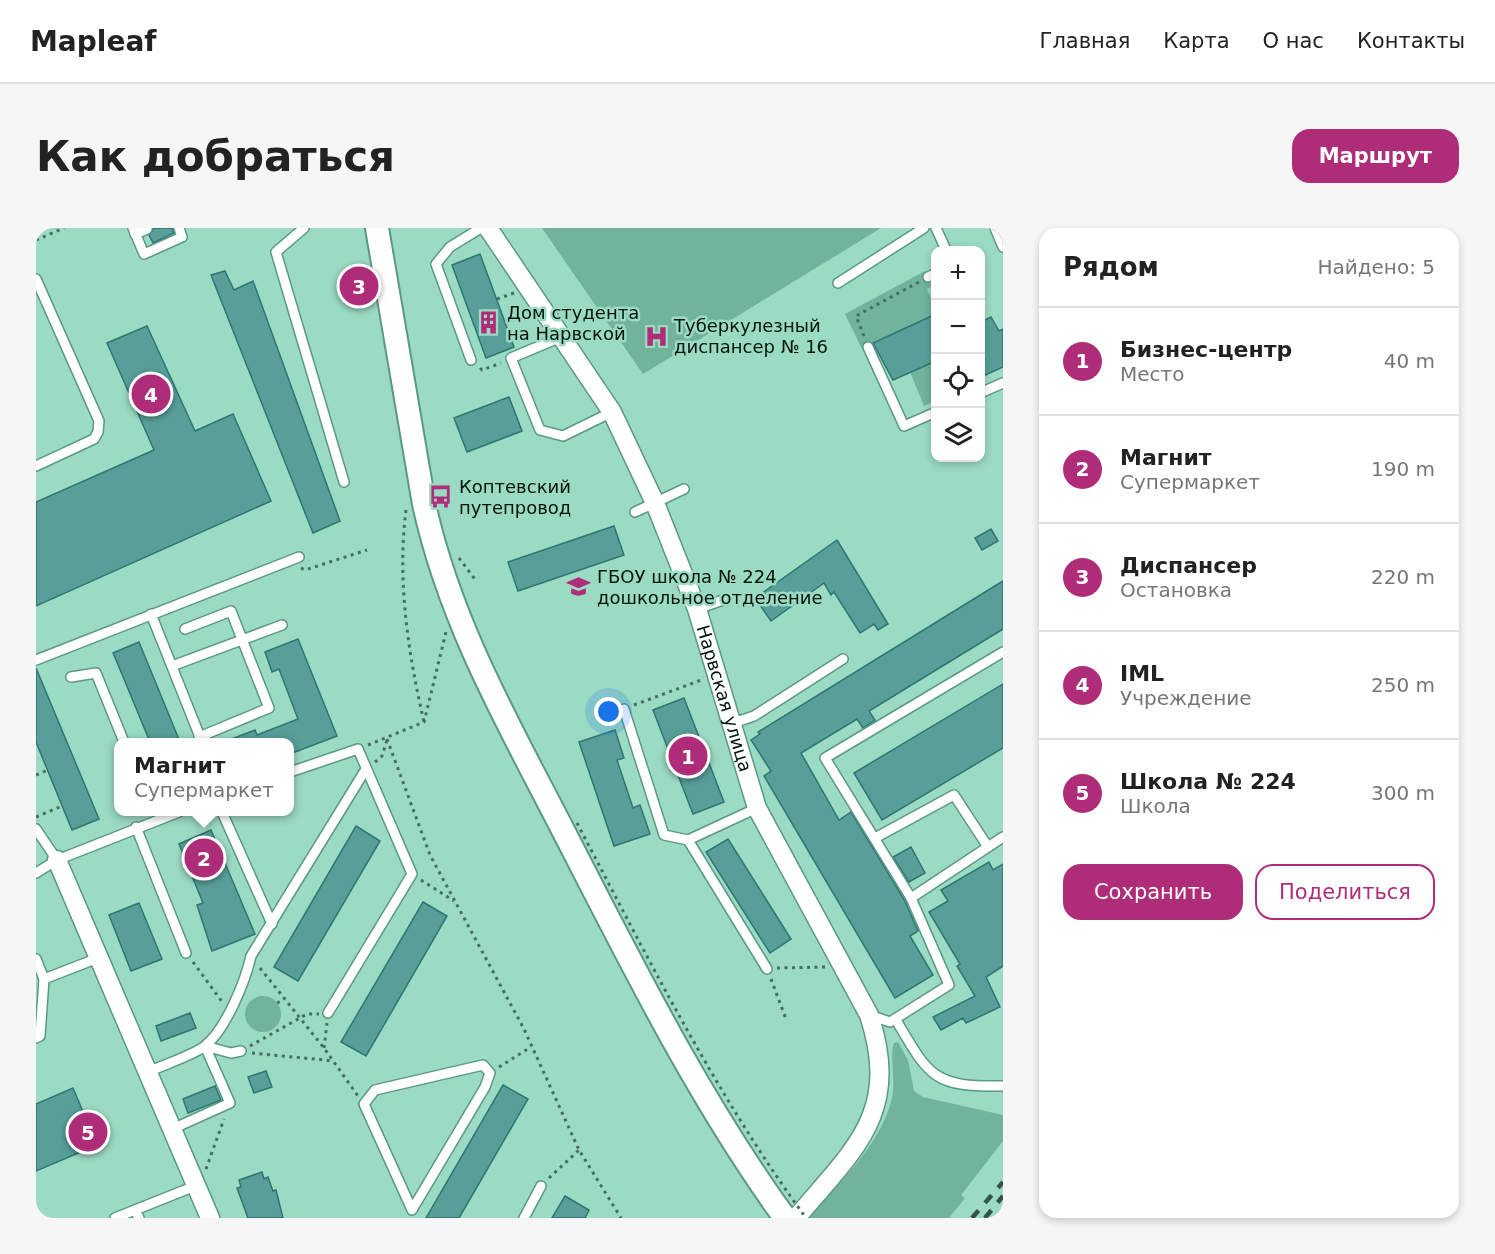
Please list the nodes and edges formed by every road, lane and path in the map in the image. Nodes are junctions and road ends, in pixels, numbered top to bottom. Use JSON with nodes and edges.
{"nodes":[{"id":1,"x":64,"y":228,"type":"edge"},
{"id":2,"x":179,"y":228,"type":"edge"},
{"id":3,"x":304,"y":228,"type":"edge"},
{"id":4,"x":378,"y":228,"type":"edge"},
{"id":5,"x":481,"y":228,"type":"edge"},
{"id":6,"x":488,"y":228,"type":"edge"},
{"id":7,"x":924,"y":228,"type":"edge"},
{"id":8,"x":936,"y":228,"type":"edge"},
{"id":9,"x":994,"y":228,"type":"edge"},
{"id":10,"x":147,"y":229,"type":"edge"},
{"id":11,"x":134,"y":231,"type":"edge"},
{"id":12,"x":36,"y":240,"type":"edge"},
{"id":13,"x":944,"y":246,"type":"edge"},
{"id":14,"x":1003,"y":247,"type":"edge"},
{"id":15,"x":931,"y":276,"type":"edge"},
{"id":16,"x":36,"y":279,"type":"edge"},
{"id":17,"x":838,"y":283,"type":"dead end"},
{"id":18,"x":516,"y":292,"type":"dead end"},
{"id":19,"x":496,"y":299,"type":"dead end"},
{"id":20,"x":561,"y":337,"type":"junction"},
{"id":21,"x":868,"y":347,"type":"joint"},
{"id":22,"x":511,"y":358,"type":"junction"},
{"id":23,"x":471,"y":360,"type":"dead end"},
{"id":24,"x":482,"y":370,"type":"dead end"},
{"id":25,"x":1003,"y":383,"type":"edge"},
{"id":26,"x":985,"y":391,"type":"edge"},
{"id":27,"x":612,"y":412,"type":"junction"},
{"id":28,"x":931,"y":414,"type":"edge"},
{"id":29,"x":36,"y":466,"type":"edge"},
{"id":30,"x":344,"y":483,"type":"dead end"},
{"id":31,"x":684,"y":489,"type":"dead end"},
{"id":32,"x":407,"y":499,"type":"dead end"},
{"id":33,"x":655,"y":503,"type":"junction"},
{"id":34,"x":635,"y":512,"type":"dead end"},
{"id":35,"x":367,"y":550,"type":"dead end"},
{"id":36,"x":299,"y":557,"type":"dead end"},
{"id":37,"x":459,"y":558,"type":"dead end"},
{"id":38,"x":305,"y":570,"type":"dead end"},
{"id":39,"x":477,"y":582,"type":"dead end"},
{"id":40,"x":726,"y":599,"type":"dead end"},
{"id":41,"x":697,"y":609,"type":"junction"},
{"id":42,"x":151,"y":614,"type":"junction"},
{"id":43,"x":282,"y":625,"type":"dead end"},
{"id":44,"x":447,"y":627,"type":"dead end"},
{"id":45,"x":185,"y":629,"type":"dead end"},
{"id":46,"x":242,"y":642,"type":"junction"},
{"id":47,"x":1003,"y":652,"type":"edge"},
{"id":48,"x":843,"y":658,"type":"dead end"},
{"id":49,"x":36,"y":660,"type":"edge"},
{"id":50,"x":172,"y":666,"type":"junction"},
{"id":51,"x":70,"y":677,"type":"dead end"},
{"id":52,"x":709,"y":677,"type":"dead end"},
{"id":53,"x":624,"y":709,"type":"joint"},
{"id":54,"x":424,"y":722,"type":"junction"},
{"id":55,"x":733,"y":723,"type":"junction"},
{"id":56,"x":122,"y":738,"type":"edge"},
{"id":57,"x":199,"y":738,"type":"edge"},
{"id":58,"x":204,"y":738,"type":"edge"},
{"id":59,"x":387,"y":739,"type":"junction"},
{"id":60,"x":358,"y":749,"type":"junction"},
{"id":61,"x":366,"y":769,"type":"junction"},
{"id":62,"x":48,"y":770,"type":"dead end"},
{"id":63,"x":294,"y":771,"type":"edge"},
{"id":64,"x":36,"y":775,"type":"edge"},
{"id":65,"x":63,"y":806,"type":"dead end"},
{"id":66,"x":757,"y":808,"type":"junction"},
{"id":67,"x":153,"y":816,"type":"edge"},
{"id":68,"x":224,"y":816,"type":"edge"},
{"id":69,"x":36,"y":817,"type":"edge"},
{"id":70,"x":570,"y":826,"type":"junction"},
{"id":71,"x":136,"y":828,"type":"junction"},
{"id":72,"x":36,"y":829,"type":"edge"},
{"id":73,"x":1003,"y":837,"type":"edge"},
{"id":74,"x":875,"y":838,"type":"junction"},
{"id":75,"x":688,"y":840,"type":"junction"},
{"id":76,"x":988,"y":847,"type":"junction"},
{"id":77,"x":57,"y":860,"type":"junction"},
{"id":78,"x":36,"y":873,"type":"edge"},
{"id":79,"x":412,"y":874,"type":"junction"},
{"id":80,"x":911,"y":898,"type":"junction"},
{"id":81,"x":456,"y":902,"type":"junction"},
{"id":82,"x":272,"y":924,"type":"junction"},
{"id":83,"x":186,"y":953,"type":"joint"},
{"id":84,"x":251,"y":956,"type":"junction"},
{"id":85,"x":98,"y":958,"type":"junction"},
{"id":86,"x":36,"y":959,"type":"edge"},
{"id":87,"x":831,"y":967,"type":"dead end"},
{"id":88,"x":767,"y":969,"type":"junction"},
{"id":89,"x":44,"y":979,"type":"junction"},
{"id":90,"x":284,"y":1000,"type":"junction"},
{"id":91,"x":277,"y":1003,"type":"dead end"},
{"id":92,"x":229,"y":1012,"type":"junction"},
{"id":93,"x":328,"y":1013,"type":"dead end"},
{"id":94,"x":307,"y":1014,"type":"dead end"},
{"id":95,"x":869,"y":1015,"type":"junction"},
{"id":96,"x":298,"y":1019,"type":"junction"},
{"id":97,"x":786,"y":1019,"type":"dead end"},
{"id":98,"x":896,"y":1020,"type":"junction"},
{"id":99,"x":36,"y":1038,"type":"edge"},
{"id":100,"x":205,"y":1046,"type":"junction"},
{"id":101,"x":532,"y":1046,"type":"junction"},
{"id":102,"x":241,"y":1051,"type":"joint"},
{"id":103,"x":258,"y":1053,"type":"dead end"},
{"id":104,"x":334,"y":1061,"type":"junction"},
{"id":105,"x":146,"y":1073,"type":"junction"},
{"id":106,"x":490,"y":1073,"type":"junction"},
{"id":107,"x":1003,"y":1086,"type":"edge"},
{"id":108,"x":230,"y":1103,"type":"junction"},
{"id":109,"x":364,"y":1104,"type":"junction"},
{"id":110,"x":170,"y":1130,"type":"junction"},
{"id":111,"x":579,"y":1150,"type":"junction"},
{"id":112,"x":200,"y":1178,"type":"junction"},
{"id":113,"x":541,"y":1186,"type":"joint"},
{"id":114,"x":137,"y":1214,"type":"edge"},
{"id":115,"x":413,"y":1214,"type":"edge"},
{"id":116,"x":115,"y":1218,"type":"edge"},
{"id":117,"x":210,"y":1218,"type":"edge"},
{"id":118,"x":524,"y":1218,"type":"edge"},
{"id":119,"x":621,"y":1218,"type":"edge"},
{"id":120,"x":785,"y":1218,"type":"edge"},
{"id":121,"x":796,"y":1218,"type":"edge"},
{"id":122,"x":806,"y":1218,"type":"edge"}],
"edges":[{"from":1,"to":12,"type":"path"},
{"from":2,"to":11,"type":"lane"},
{"from":3,"to":30,"type":"lane"},
{"from":4,"to":70,"type":"street"},
{"from":5,"to":23,"type":"lane"},
{"from":6,"to":20,"type":"street","name":"Нарвская улица"},
{"from":7,"to":17,"type":"lane"},
{"from":8,"to":13,"type":"lane"},
{"from":9,"to":14,"type":"lane"},
{"from":10,"to":11,"type":"lane"},
{"from":15,"to":21,"type":"path"},
{"from":16,"to":29,"type":"lane"},
{"from":18,"to":19,"type":"path"},
{"from":20,"to":22,"type":"lane"},
{"from":20,"to":27,"type":"street","name":"Нарвская улица"},
{"from":21,"to":28,"type":"lane"},
{"from":22,"to":24,"type":"path"},
{"from":22,"to":27,"type":"lane"},
{"from":25,"to":26,"type":"lane"},
{"from":27,"to":33,"type":"street","name":"Нарвская улица"},
{"from":31,"to":33,"type":"lane"},
{"from":32,"to":54,"type":"path"},
{"from":33,"to":34,"type":"lane"},
{"from":33,"to":41,"type":"street","name":"Нарвская улица"},
{"from":35,"to":38,"type":"path"},
{"from":36,"to":42,"type":"lane"},
{"from":37,"to":39,"type":"path"},
{"from":40,"to":41,"type":"lane"},
{"from":41,"to":55,"type":"street","name":"Нарвская улица"},
{"from":42,"to":49,"type":"lane"},
{"from":42,"to":50,"type":"lane"},
{"from":43,"to":46,"type":"lane"},
{"from":44,"to":54,"type":"path"},
{"from":45,"to":46,"type":"lane"},
{"from":46,"to":50,"type":"lane"},
{"from":46,"to":58,"type":"lane"},
{"from":47,"to":74,"type":"lane"},
{"from":48,"to":55,"type":"lane"},
{"from":50,"to":57,"type":"lane"},
{"from":51,"to":56,"type":"lane"},
{"from":52,"to":53,"type":"path"},
{"from":53,"to":75,"type":"lane"},
{"from":54,"to":59,"type":"path"},
{"from":55,"to":66,"type":"street","name":"Нарвская улица"},
{"from":59,"to":60,"type":"path"},
{"from":59,"to":61,"type":"path"},
{"from":59,"to":81,"type":"path"},
{"from":60,"to":61,"type":"lane"},
{"from":60,"to":63,"type":"lane"},
{"from":61,"to":79,"type":"lane"},
{"from":61,"to":82,"type":"lane"},
{"from":62,"to":64,"type":"path"},
{"from":65,"to":69,"type":"path"},
{"from":66,"to":75,"type":"lane"},
{"from":66,"to":95,"type":"street","name":"Нарвская улица"},
{"from":67,"to":71,"type":"lane"},
{"from":68,"to":82,"type":"lane"},
{"from":70,"to":120,"type":"street"},
{"from":70,"to":122,"type":"path","bridge":true},
{"from":71,"to":77,"type":"lane"},
{"from":71,"to":83,"type":"lane"},
{"from":72,"to":77,"type":"lane"},
{"from":73,"to":76,"type":"lane"},
{"from":74,"to":76,"type":"lane"},
{"from":74,"to":80,"type":"lane"},
{"from":75,"to":88,"type":"lane"},
{"from":76,"to":80,"type":"lane"},
{"from":77,"to":78,"type":"lane"},
{"from":77,"to":85,"type":"street"},
{"from":79,"to":81,"type":"path"},
{"from":79,"to":93,"type":"lane"},
{"from":80,"to":98,"type":"lane"},
{"from":81,"to":101,"type":"path"},
{"from":82,"to":84,"type":"lane"},
{"from":83,"to":92,"type":"path"},
{"from":84,"to":90,"type":"path"},
{"from":84,"to":92,"type":"lane"},
{"from":85,"to":89,"type":"lane"},
{"from":85,"to":105,"type":"street"},
{"from":86,"to":89,"type":"lane"},
{"from":87,"to":88,"type":"path"},
{"from":88,"to":97,"type":"path"},
{"from":89,"to":99,"type":"lane"},
{"from":90,"to":91,"type":"path"},
{"from":90,"to":96,"type":"path"},
{"from":92,"to":100,"type":"lane"},
{"from":94,"to":96,"type":"path"},
{"from":95,"to":98,"type":"lane"},
{"from":95,"to":121,"type":"street","name":"Нарвская улица"},
{"from":96,"to":102,"type":"path"},
{"from":96,"to":104,"type":"path"},
{"from":98,"to":107,"type":"lane"},
{"from":100,"to":102,"type":"lane"},
{"from":100,"to":105,"type":"lane"},
{"from":100,"to":108,"type":"lane"},
{"from":101,"to":106,"type":"path"},
{"from":101,"to":111,"type":"path"},
{"from":103,"to":104,"type":"path"},
{"from":104,"to":109,"type":"path"},
{"from":105,"to":110,"type":"street"},
{"from":106,"to":109,"type":"lane"},
{"from":106,"to":115,"type":"lane"},
{"from":108,"to":110,"type":"lane"},
{"from":108,"to":112,"type":"path"},
{"from":109,"to":115,"type":"lane"},
{"from":110,"to":112,"type":"street"},
{"from":111,"to":113,"type":"path"},
{"from":111,"to":119,"type":"path"},
{"from":112,"to":114,"type":"lane"},
{"from":112,"to":117,"type":"street"},
{"from":113,"to":118,"type":"lane"},
{"from":114,"to":116,"type":"lane"}]}
